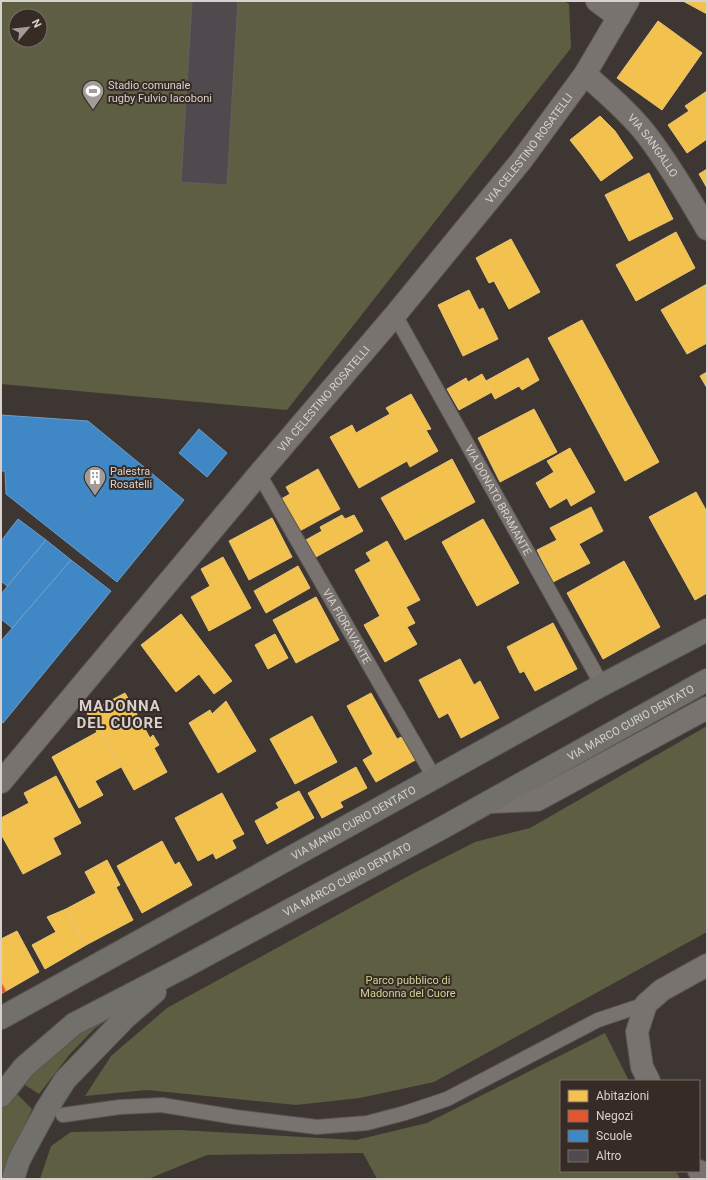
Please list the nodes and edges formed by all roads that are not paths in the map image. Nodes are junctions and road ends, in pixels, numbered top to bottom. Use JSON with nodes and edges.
{"nodes":[{"id":1,"x":597,"y":1,"type":"edge"},
{"id":2,"x":623,"y":9,"type":"edge"},
{"id":3,"x":585,"y":74,"type":"junction"},
{"id":4,"x":707,"y":229,"type":"edge"},
{"id":5,"x":395,"y":315,"type":"junction"},
{"id":6,"x":259,"y":474,"type":"junction"},
{"id":7,"x":707,"y":630,"type":"edge"},
{"id":8,"x":707,"y":680,"type":"edge"},
{"id":9,"x":602,"y":685,"type":"junction"},
{"id":10,"x":707,"y":708,"type":"edge"},
{"id":11,"x":435,"y":778,"type":"junction"},
{"id":12,"x":1,"y":782,"type":"edge"},
{"id":13,"x":489,"y":802,"type":"junction"},
{"id":14,"x":707,"y":965,"type":"edge"},
{"id":15,"x":184,"y":967,"type":"junction"},
{"id":16,"x":646,"y":1004,"type":"junction"},
{"id":17,"x":1,"y":1018,"type":"edge"},
{"id":18,"x":649,"y":1080,"type":"edge"},
{"id":19,"x":1,"y":1096,"type":"edge"},
{"id":20,"x":62,"y":1115,"type":"dead end"},
{"id":21,"x":13,"y":1179,"type":"edge"}],
"edges":[{"from":1,"to":2,"type":"street"},
{"from":2,"to":3,"type":"street","name":"VIA CELESTINO ROSATELLI"},
{"from":3,"to":4,"type":"street","name":"VIA SANGALLO"},
{"from":3,"to":5,"type":"street","name":"VIA CELESTINO ROSATELLI"},
{"from":5,"to":6,"type":"street","name":"VIA CELESTINO ROSATELLI"},
{"from":5,"to":9,"type":"lane","name":"VIA DONATO BRAMANTE"},
{"from":6,"to":11,"type":"lane","name":"VIA FIORAVANTE"},
{"from":6,"to":12,"type":"street","name":"VIA CELESTINO ROSATELLI"},
{"from":7,"to":9,"type":"main road","name":"VIA MANIO CURIO DENTATO"},
{"from":8,"to":13,"type":"main road","name":"VIA MARCO CURIO DENTATO"},
{"from":9,"to":11,"type":"main road","name":"VIA MANIO CURIO DENTATO"},
{"from":10,"to":13,"type":"street"},
{"from":11,"to":17,"type":"main road","name":"VIA MANIO CURIO DENTATO"},
{"from":13,"to":15,"type":"main road","name":"VIA MARCO CURIO DENTATO"},
{"from":14,"to":16,"type":"street"},
{"from":15,"to":19,"type":"main road","name":"VIA MARCO CURIO DENTATO"},
{"from":15,"to":21,"type":"main road"},
{"from":16,"to":18,"type":"street"},
{"from":16,"to":20,"type":"lane"}]}
